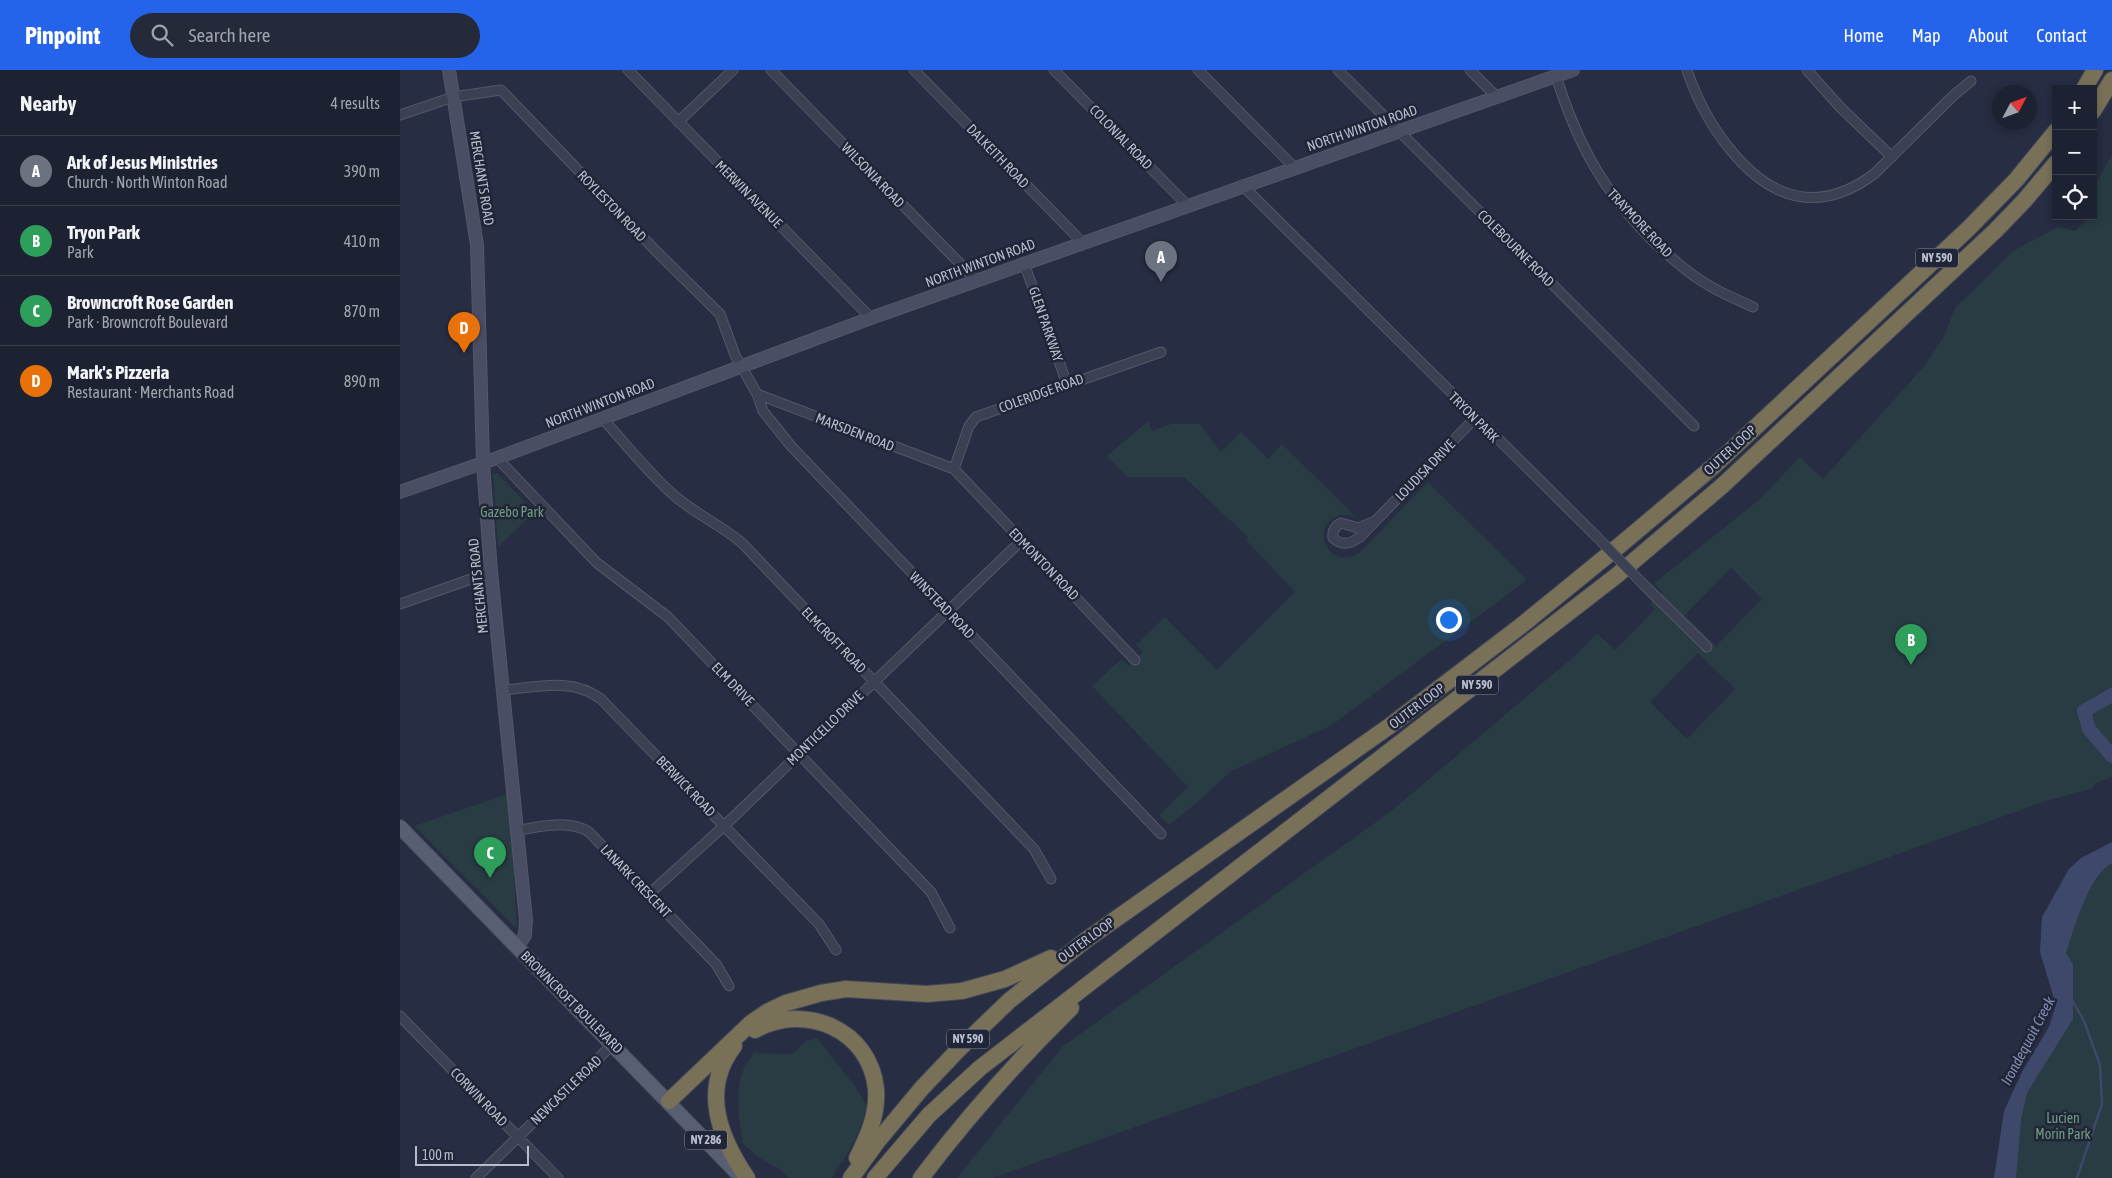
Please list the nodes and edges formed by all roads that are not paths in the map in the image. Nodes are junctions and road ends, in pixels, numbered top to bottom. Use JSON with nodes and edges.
{"nodes":[{"id":1,"x":449,"y":70,"type":"edge"},
{"id":2,"x":628,"y":70,"type":"edge"},
{"id":3,"x":733,"y":70,"type":"edge"},
{"id":4,"x":771,"y":70,"type":"edge"},
{"id":5,"x":914,"y":70,"type":"edge"},
{"id":6,"x":1054,"y":70,"type":"edge"},
{"id":7,"x":1198,"y":70,"type":"edge"},
{"id":8,"x":1338,"y":70,"type":"edge"},
{"id":9,"x":1470,"y":70,"type":"edge"},
{"id":10,"x":1573,"y":70,"type":"edge"},
{"id":11,"x":1687,"y":70,"type":"edge"},
{"id":12,"x":1807,"y":70,"type":"edge"},
{"id":13,"x":2095,"y":70,"type":"edge"},
{"id":14,"x":1556,"y":76,"type":"junction"},
{"id":15,"x":2112,"y":80,"type":"edge"},
{"id":16,"x":1971,"y":81,"type":"dead end"},
{"id":17,"x":2086,"y":85,"type":"edge"},
{"id":18,"x":453,"y":97,"type":"junction"},
{"id":19,"x":1497,"y":97,"type":"junction"},
{"id":20,"x":2097,"y":104,"type":"edge"},
{"id":21,"x":400,"y":115,"type":"edge"},
{"id":22,"x":678,"y":122,"type":"junction"},
{"id":23,"x":1398,"y":130,"type":"junction"},
{"id":24,"x":2052,"y":136,"type":"edge"},
{"id":25,"x":1892,"y":157,"type":"junction"},
{"id":26,"x":1294,"y":167,"type":"junction"},
{"id":27,"x":2052,"y":169,"type":"edge"},
{"id":28,"x":1242,"y":185,"type":"junction"},
{"id":29,"x":1187,"y":205,"type":"junction"},
{"id":30,"x":1082,"y":242,"type":"junction"},
{"id":31,"x":1024,"y":263,"type":"junction"},
{"id":32,"x":976,"y":280,"type":"junction"},
{"id":33,"x":1753,"y":307,"type":"dead end"},
{"id":34,"x":871,"y":318,"type":"junction"},
{"id":35,"x":1161,"y":352,"type":"dead end"},
{"id":36,"x":740,"y":365,"type":"junction"},
{"id":37,"x":1067,"y":384,"type":"junction"},
{"id":38,"x":757,"y":394,"type":"junction"},
{"id":39,"x":602,"y":418,"type":"junction"},
{"id":40,"x":1475,"y":418,"type":"junction"},
{"id":41,"x":1694,"y":426,"type":"dead end"},
{"id":42,"x":497,"y":458,"type":"junction"},
{"id":43,"x":483,"y":463,"type":"junction"},
{"id":44,"x":954,"y":469,"type":"junction"},
{"id":45,"x":400,"y":492,"type":"edge"},
{"id":46,"x":1375,"y":521,"type":"dead end"},
{"id":47,"x":1021,"y":541,"type":"junction"},
{"id":48,"x":491,"y":572,"type":"junction"},
{"id":49,"x":400,"y":604,"type":"edge"},
{"id":50,"x":948,"y":611,"type":"junction"},
{"id":51,"x":1708,"y":648,"type":"dead end"},
{"id":52,"x":1135,"y":660,"type":"dead end"},
{"id":53,"x":874,"y":681,"type":"junction"},
{"id":54,"x":504,"y":690,"type":"junction"},
{"id":55,"x":798,"y":753,"type":"junction"},
{"id":56,"x":724,"y":826,"type":"junction"},
{"id":57,"x":400,"y":827,"type":"edge"},
{"id":58,"x":518,"y":830,"type":"junction"},
{"id":59,"x":1161,"y":834,"type":"dead end"},
{"id":60,"x":1051,"y":879,"type":"dead end"},
{"id":61,"x":649,"y":894,"type":"junction"},
{"id":62,"x":1109,"y":924,"type":"junction"},
{"id":63,"x":950,"y":928,"type":"dead end"},
{"id":64,"x":518,"y":948,"type":"junction"},
{"id":65,"x":1133,"y":949,"type":"junction"},
{"id":66,"x":836,"y":950,"type":"dead end"},
{"id":67,"x":728,"y":986,"type":"dead end"},
{"id":68,"x":400,"y":1016,"type":"edge"},
{"id":69,"x":748,"y":1034,"type":"junction"},
{"id":70,"x":613,"y":1044,"type":"junction"},
{"id":71,"x":716,"y":1056,"type":"junction"},
{"id":72,"x":669,"y":1101,"type":"junction"},
{"id":73,"x":518,"y":1137,"type":"junction"},
{"id":74,"x":476,"y":1178,"type":"edge"},
{"id":75,"x":558,"y":1178,"type":"edge"},
{"id":76,"x":743,"y":1178,"type":"edge"},
{"id":77,"x":747,"y":1178,"type":"edge"},
{"id":78,"x":846,"y":1178,"type":"edge"},
{"id":79,"x":851,"y":1178,"type":"edge"},
{"id":80,"x":875,"y":1178,"type":"edge"},
{"id":81,"x":920,"y":1178,"type":"edge"}],
"edges":[{"from":1,"to":18,"type":"main road","name":"MERCHANTS ROAD"},
{"from":2,"to":22,"type":"street","name":"MERWIN AVENUE"},
{"from":3,"to":22,"type":"street"},
{"from":4,"to":32,"type":"street","name":"WILSONIA ROAD"},
{"from":5,"to":30,"type":"street","name":"DALKEITH ROAD"},
{"from":6,"to":29,"type":"street","name":"COLONIAL ROAD"},
{"from":7,"to":26,"type":"street"},
{"from":8,"to":23,"type":"street","name":"COLEBOURNE ROAD"},
{"from":9,"to":19,"type":"street"},
{"from":10,"to":14,"type":"main road","name":"NORTH WINTON ROAD"},
{"from":11,"to":25,"type":"street"},
{"from":12,"to":25,"type":"street"},
{"from":13,"to":17,"type":"highway"},
{"from":14,"to":19,"type":"main road","name":"NORTH WINTON ROAD"},
{"from":14,"to":33,"type":"street","name":"TRAYMORE ROAD"},
{"from":15,"to":20,"type":"highway"},
{"from":16,"to":25,"type":"street"},
{"from":18,"to":21,"type":"street"},
{"from":18,"to":36,"type":"street","name":"ROYLESTON ROAD"},
{"from":18,"to":43,"type":"main road","name":"MERCHANTS ROAD"},
{"from":19,"to":23,"type":"main road","name":"NORTH WINTON ROAD"},
{"from":22,"to":34,"type":"street","name":"MERWIN AVENUE"},
{"from":23,"to":26,"type":"main road","name":"NORTH WINTON ROAD"},
{"from":23,"to":41,"type":"street","name":"COLEBOURNE ROAD"},
{"from":24,"to":62,"type":"highway","name":"OUTER LOOP","number":"NY 590"},
{"from":26,"to":28,"type":"main road","name":"NORTH WINTON ROAD"},
{"from":27,"to":65,"type":"highway","name":"OUTER LOOP","number":"NY 590"},
{"from":28,"to":29,"type":"main road","name":"NORTH WINTON ROAD"},
{"from":28,"to":40,"type":"street","name":"TRYON PARK"},
{"from":29,"to":30,"type":"main road","name":"NORTH WINTON ROAD"},
{"from":30,"to":31,"type":"main road","name":"NORTH WINTON ROAD"},
{"from":31,"to":32,"type":"main road","name":"NORTH WINTON ROAD"},
{"from":31,"to":37,"type":"street","name":"GLEN PARKWAY"},
{"from":32,"to":34,"type":"main road","name":"NORTH WINTON ROAD"},
{"from":34,"to":36,"type":"main road","name":"NORTH WINTON ROAD"},
{"from":35,"to":37,"type":"street","name":"COLERIDGE ROAD"},
{"from":36,"to":38,"type":"street","name":"WINSTEAD ROAD"},
{"from":36,"to":39,"type":"main road","name":"NORTH WINTON ROAD"},
{"from":37,"to":44,"type":"street","name":"COLERIDGE ROAD"},
{"from":38,"to":44,"type":"street","name":"MARSDEN ROAD"},
{"from":38,"to":50,"type":"street","name":"WINSTEAD ROAD"},
{"from":39,"to":42,"type":"main road","name":"NORTH WINTON ROAD"},
{"from":39,"to":53,"type":"street","name":"ELMCROFT ROAD"},
{"from":40,"to":46,"type":"street","name":"LOUDISA DRIVE"},
{"from":40,"to":51,"type":"street","name":"TRYON PARK","bridge":true},
{"from":42,"to":43,"type":"main road","name":"NORTH WINTON ROAD"},
{"from":42,"to":55,"type":"street","name":"ELM DRIVE"},
{"from":43,"to":45,"type":"main road","name":"NORTH WINTON ROAD"},
{"from":43,"to":48,"type":"main road","name":"MERCHANTS ROAD"},
{"from":44,"to":47,"type":"street","name":"EDMONTON ROAD"},
{"from":47,"to":50,"type":"street","name":"MONTICELLO DRIVE"},
{"from":47,"to":52,"type":"street","name":"EDMONTON ROAD"},
{"from":48,"to":49,"type":"street"},
{"from":48,"to":54,"type":"main road","name":"MERCHANTS ROAD"},
{"from":50,"to":53,"type":"street","name":"MONTICELLO DRIVE"},
{"from":50,"to":59,"type":"street","name":"WINSTEAD ROAD"},
{"from":53,"to":55,"type":"street","name":"MONTICELLO DRIVE"},
{"from":53,"to":60,"type":"street","name":"ELMCROFT ROAD"},
{"from":54,"to":56,"type":"street","name":"BERWICK ROAD"},
{"from":54,"to":58,"type":"main road","name":"MERCHANTS ROAD"},
{"from":55,"to":56,"type":"street","name":"MONTICELLO DRIVE"},
{"from":55,"to":63,"type":"street","name":"ELM DRIVE"},
{"from":56,"to":61,"type":"street","name":"MONTICELLO DRIVE"},
{"from":56,"to":66,"type":"street","name":"BERWICK ROAD"},
{"from":57,"to":64,"type":"main road","name":"BROWNCROFT BOULEVARD"},
{"from":58,"to":61,"type":"street","name":"LANARK CRESCENT"},
{"from":58,"to":64,"type":"main road","name":"MERCHANTS ROAD"},
{"from":61,"to":67,"type":"street","name":"LANARK CRESCENT"},
{"from":62,"to":71,"type":"highway"},
{"from":62,"to":79,"type":"highway","name":"OUTER LOOP","number":"NY 590"},
{"from":64,"to":70,"type":"main road","name":"BROWNCROFT BOULEVARD"},
{"from":65,"to":80,"type":"highway","name":"OUTER LOOP","number":"NY 590"},
{"from":65,"to":81,"type":"highway"},
{"from":68,"to":73,"type":"street","name":"CORWIN ROAD"},
{"from":69,"to":71,"type":"highway"},
{"from":69,"to":77,"type":"highway"},
{"from":69,"to":78,"type":"highway"},
{"from":70,"to":72,"type":"main road","name":"BROWNCROFT BOULEVARD"},
{"from":70,"to":73,"type":"street","name":"NEWCASTLE ROAD"},
{"from":71,"to":72,"type":"highway"},
{"from":72,"to":76,"type":"main road","name":"BROWNCROFT BOULEVARD","number":"NY 286"},
{"from":73,"to":74,"type":"street","name":"NEWCASTLE ROAD"},
{"from":73,"to":75,"type":"street","name":"CORWIN ROAD"}]}
